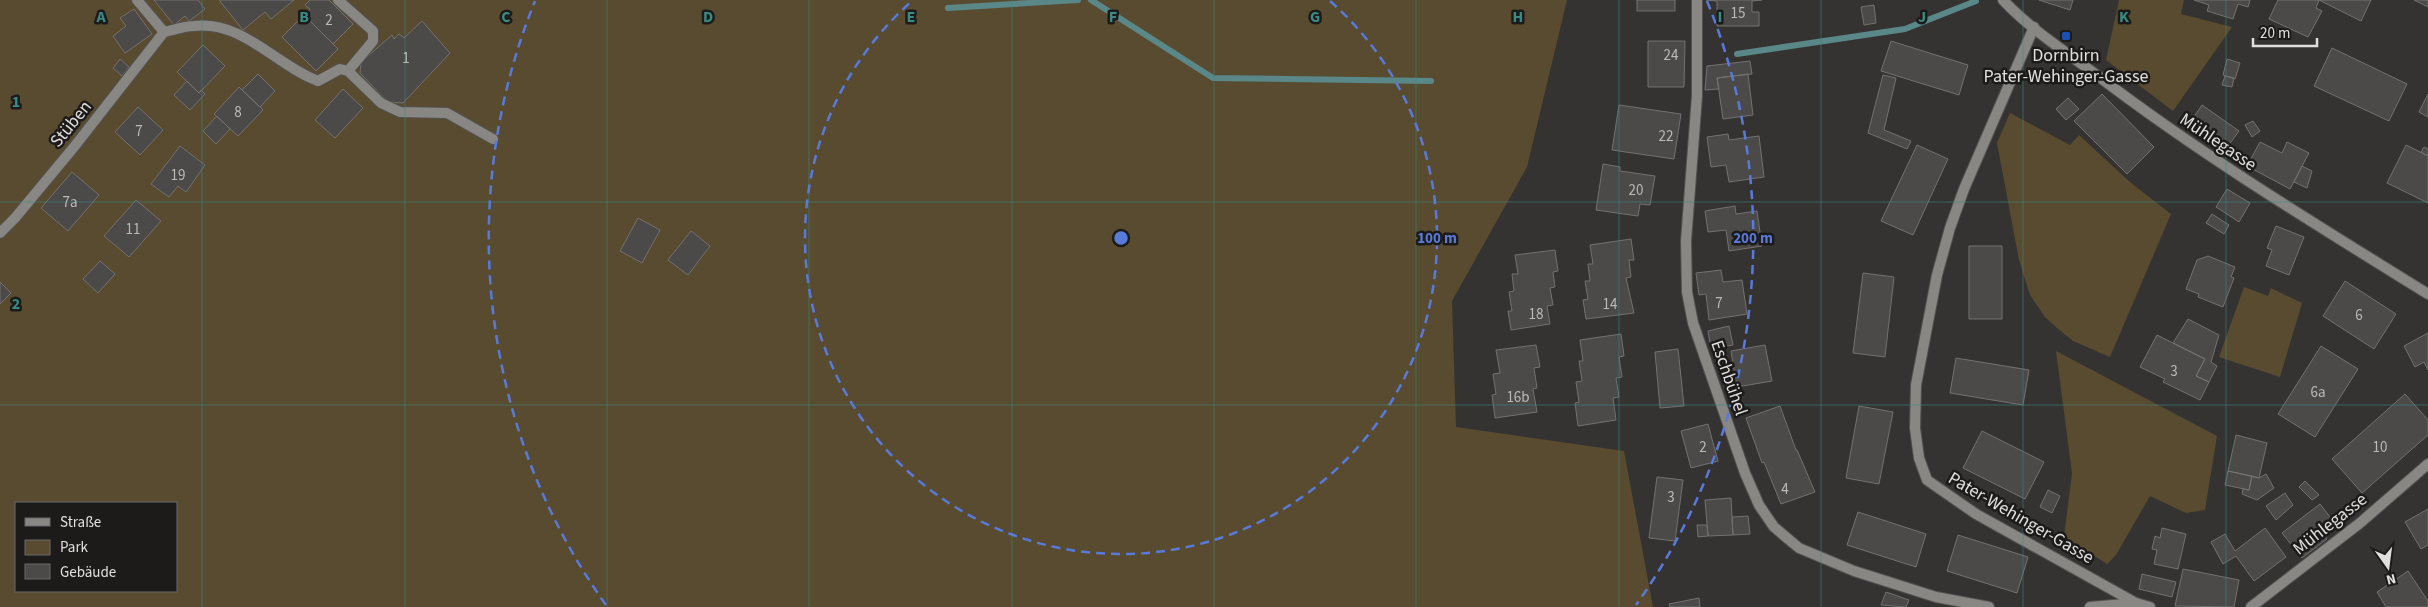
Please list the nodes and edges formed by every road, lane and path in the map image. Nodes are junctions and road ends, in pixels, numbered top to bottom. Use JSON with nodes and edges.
{"nodes":[{"id":1,"x":137,"y":0,"type":"edge"},
{"id":2,"x":338,"y":0,"type":"edge"},
{"id":3,"x":1697,"y":0,"type":"edge"},
{"id":4,"x":2003,"y":0,"type":"edge"},
{"id":5,"x":2034,"y":27,"type":"junction"},
{"id":6,"x":164,"y":32,"type":"junction"},
{"id":7,"x":348,"y":71,"type":"junction"},
{"id":8,"x":493,"y":139,"type":"dead end"},
{"id":9,"x":0,"y":234,"type":"edge"},
{"id":10,"x":2428,"y":294,"type":"edge"},
{"id":11,"x":2428,"y":464,"type":"edge"},
{"id":12,"x":2136,"y":603,"type":"junction"},
{"id":13,"x":1989,"y":607,"type":"edge"},
{"id":14,"x":2090,"y":607,"type":"edge"},
{"id":15,"x":2150,"y":607,"type":"edge"},
{"id":16,"x":2251,"y":607,"type":"edge"}],
"edges":[{"from":1,"to":6,"type":"street"},
{"from":2,"to":7,"type":"street"},
{"from":3,"to":13,"type":"street","name":"Eschbühel"},
{"from":4,"to":5,"type":"street","name":"Mühlegasse"},
{"from":5,"to":10,"type":"street","name":"Mühlegasse"},
{"from":5,"to":12,"type":"street","name":"Pater-Wehinger-Gasse"},
{"from":6,"to":7,"type":"street"},
{"from":6,"to":9,"type":"street","name":"Stüben"},
{"from":7,"to":8,"type":"street"},
{"from":11,"to":16,"type":"street","name":"Mühlegasse"},
{"from":12,"to":14,"type":"street"},
{"from":12,"to":15,"type":"street","name":"Pater-Wehinger-Gasse"}]}
